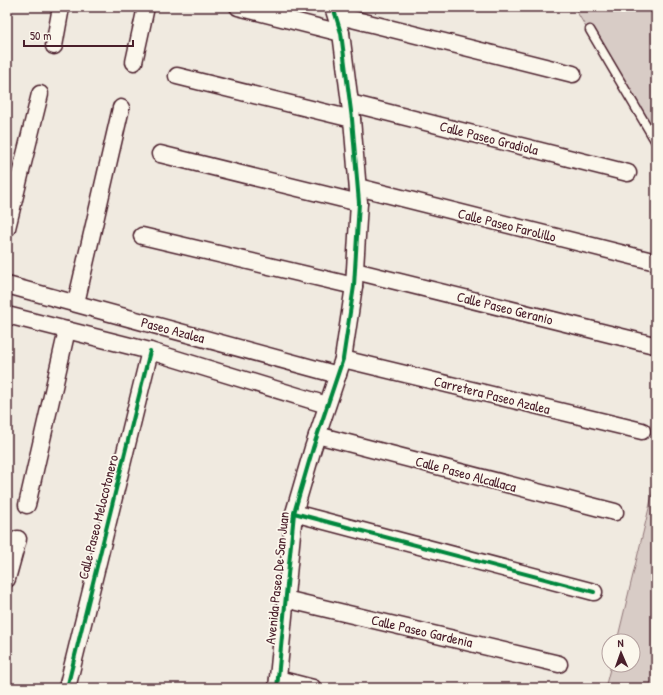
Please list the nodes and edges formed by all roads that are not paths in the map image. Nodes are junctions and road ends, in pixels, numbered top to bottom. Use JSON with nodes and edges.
{"nodes":[{"id":1,"x":61,"y":7,"type":"edge"},
{"id":2,"x":146,"y":7,"type":"edge"},
{"id":3,"x":238,"y":7,"type":"edge"},
{"id":4,"x":334,"y":11,"type":"edge"},
{"id":5,"x":590,"y":30,"type":"dead end"},
{"id":6,"x":341,"y":33,"type":"junction"},
{"id":7,"x":54,"y":46,"type":"dead end"},
{"id":8,"x":134,"y":62,"type":"dead end"},
{"id":9,"x":573,"y":74,"type":"dead end"},
{"id":10,"x":177,"y":76,"type":"dead end"},
{"id":11,"x":40,"y":94,"type":"dead end"},
{"id":12,"x":350,"y":103,"type":"junction"},
{"id":13,"x":121,"y":108,"type":"dead end"},
{"id":14,"x":352,"y":119,"type":"junction"},
{"id":15,"x":656,"y":142,"type":"edge"},
{"id":16,"x":160,"y":154,"type":"dead end"},
{"id":17,"x":628,"y":173,"type":"dead end"},
{"id":18,"x":358,"y":187,"type":"junction"},
{"id":19,"x":359,"y":203,"type":"junction"},
{"id":20,"x":7,"y":228,"type":"edge"},
{"id":21,"x":142,"y":236,"type":"dead end"},
{"id":22,"x":656,"y":262,"type":"edge"},
{"id":23,"x":354,"y":279,"type":"junction"},
{"id":24,"x":7,"y":285,"type":"edge"},
{"id":25,"x":76,"y":303,"type":"junction"},
{"id":26,"x":7,"y":315,"type":"edge"},
{"id":27,"x":67,"y":330,"type":"junction"},
{"id":28,"x":654,"y":345,"type":"dead end"},
{"id":29,"x":150,"y":351,"type":"junction"},
{"id":30,"x":343,"y":359,"type":"junction"},
{"id":31,"x":338,"y":376,"type":"junction"},
{"id":32,"x":327,"y":404,"type":"junction"},
{"id":33,"x":642,"y":431,"type":"dead end"},
{"id":34,"x":315,"y":441,"type":"junction"},
{"id":35,"x":27,"y":505,"type":"dead end"},
{"id":36,"x":614,"y":512,"type":"dead end"},
{"id":37,"x":294,"y":513,"type":"junction"},
{"id":38,"x":18,"y":539,"type":"dead end"},
{"id":39,"x":7,"y":579,"type":"edge"},
{"id":40,"x":594,"y":592,"type":"dead end"},
{"id":41,"x":285,"y":599,"type":"junction"},
{"id":42,"x":559,"y":664,"type":"dead end"},
{"id":43,"x":278,"y":684,"type":"edge"},
{"id":44,"x":67,"y":688,"type":"edge"},
{"id":45,"x":312,"y":688,"type":"edge"}],
"edges":[{"from":1,"to":7,"type":"street"},
{"from":2,"to":8,"type":"street"},
{"from":3,"to":6,"type":"street"},
{"from":4,"to":6,"type":"street","name":"Avenida Paseo De San Juan"},
{"from":4,"to":9,"type":"street"},
{"from":5,"to":15,"type":"lane"},
{"from":6,"to":12,"type":"street","name":"Avenida Paseo De San Juan"},
{"from":10,"to":14,"type":"street"},
{"from":11,"to":20,"type":"street"},
{"from":12,"to":14,"type":"street","name":"Avenida Paseo De San Juan"},
{"from":12,"to":17,"type":"street","name":"Calle Paseo Gradiola"},
{"from":13,"to":25,"type":"street"},
{"from":14,"to":18,"type":"street","name":"Avenida Paseo De San Juan"},
{"from":16,"to":19,"type":"street"},
{"from":18,"to":19,"type":"street","name":"Avenida Paseo De San Juan"},
{"from":18,"to":22,"type":"street","name":"Calle Paseo Farolillo"},
{"from":19,"to":23,"type":"street","name":"Avenida Paseo De San Juan"},
{"from":21,"to":23,"type":"street","name":"Calle Paseo Geranio"},
{"from":23,"to":28,"type":"street","name":"Calle Paseo Geranio"},
{"from":23,"to":30,"type":"street","name":"Avenida Paseo De San Juan"},
{"from":24,"to":25,"type":"street","name":"Paseo Azalea"},
{"from":25,"to":31,"type":"street","name":"Paseo Azalea"},
{"from":26,"to":27,"type":"street","name":"Paseo Azalea"},
{"from":27,"to":29,"type":"street","name":"Paseo Azalea"},
{"from":27,"to":35,"type":"street"},
{"from":29,"to":32,"type":"street","name":"Paseo Azalea"},
{"from":29,"to":44,"type":"street","name":"Calle Paseo Melocotonero"},
{"from":30,"to":31,"type":"street","name":"Avenida Paseo De San Juan"},
{"from":30,"to":33,"type":"street","name":"Carretera Paseo Azalea"},
{"from":31,"to":32,"type":"street","name":"Avenida Paseo De San Juan"},
{"from":32,"to":34,"type":"street","name":"Avenida Paseo De San Juan"},
{"from":34,"to":36,"type":"street","name":"Calle Paseo Alcallaca"},
{"from":34,"to":37,"type":"street","name":"Avenida Paseo De San Juan"},
{"from":37,"to":40,"type":"street"},
{"from":37,"to":41,"type":"street","name":"Avenida Paseo De San Juan"},
{"from":38,"to":39,"type":"street"},
{"from":41,"to":42,"type":"street","name":"Calle Paseo Gardenia"},
{"from":41,"to":43,"type":"street","name":"Avenida Paseo De San Juan"},
{"from":43,"to":45,"type":"street"}]}
